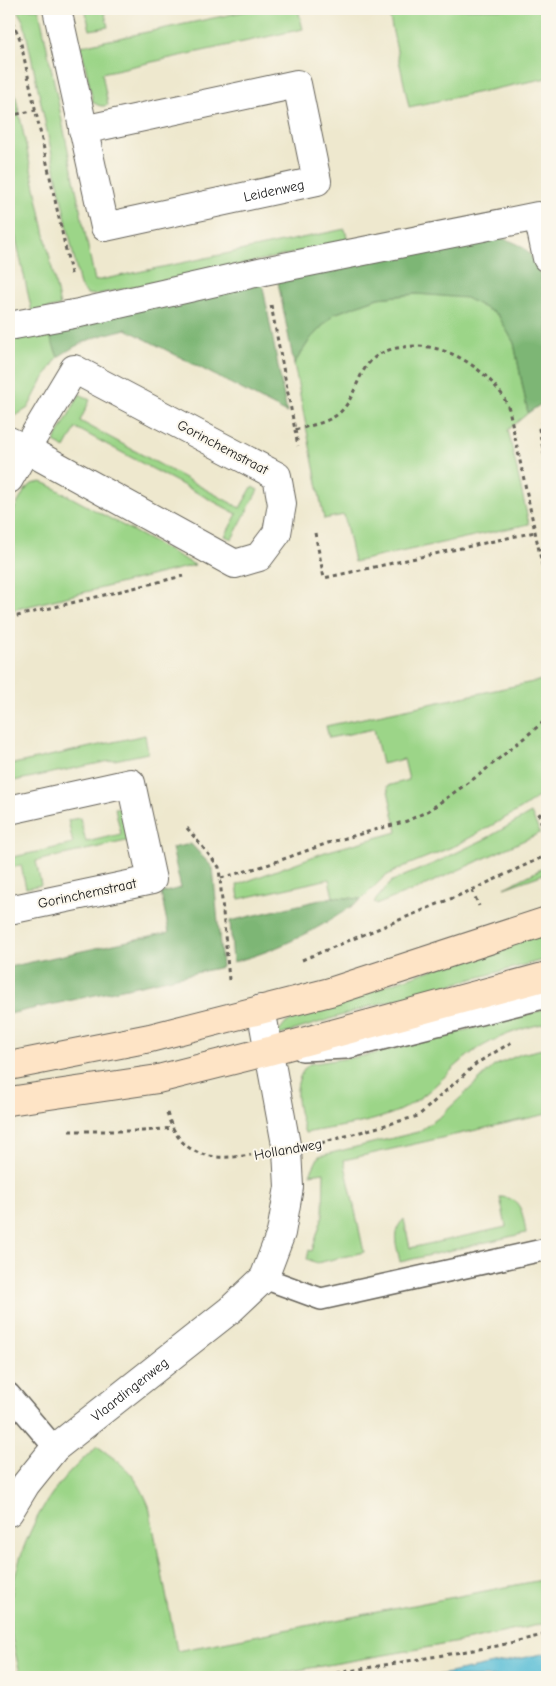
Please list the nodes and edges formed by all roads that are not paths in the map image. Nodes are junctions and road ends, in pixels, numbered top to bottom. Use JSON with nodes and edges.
{"nodes":[{"id":1,"x":57,"y":9,"type":"edge"},
{"id":2,"x":83,"y":130,"type":"junction"},
{"id":3,"x":543,"y":215,"type":"edge"},
{"id":4,"x":547,"y":258,"type":"edge"},
{"id":5,"x":9,"y":326,"type":"edge"},
{"id":6,"x":18,"y":445,"type":"edge"},
{"id":7,"x":9,"y":480,"type":"edge"},
{"id":8,"x":9,"y":810,"type":"edge"},
{"id":9,"x":9,"y":910,"type":"edge"},
{"id":10,"x":547,"y":920,"type":"edge"},
{"id":11,"x":547,"y":976,"type":"edge"},
{"id":12,"x":547,"y":998,"type":"edge"},
{"id":13,"x":260,"y":1009,"type":"junction"},
{"id":14,"x":269,"y":1051,"type":"junction"},
{"id":15,"x":9,"y":1066,"type":"edge"},
{"id":16,"x":9,"y":1101,"type":"edge"},
{"id":17,"x":547,"y":1249,"type":"edge"},
{"id":18,"x":264,"y":1278,"type":"junction"},
{"id":19,"x":9,"y":1394,"type":"edge"},
{"id":20,"x":55,"y":1448,"type":"junction"},
{"id":21,"x":9,"y":1512,"type":"edge"}],
"edges":[{"from":1,"to":2,"type":"street","name":"Leidenweg"},
{"from":2,"to":2,"type":"street","name":"Leidenweg"},
{"from":3,"to":4,"type":"street"},
{"from":3,"to":5,"type":"street"},
{"from":6,"to":6,"type":"street","name":"Gorinchemstraat"},
{"from":6,"to":7,"type":"street","name":"Gorinchemstraat"},
{"from":8,"to":9,"type":"street","name":"Gorinchemstraat"},
{"from":10,"to":13,"type":"street"},
{"from":11,"to":14,"type":"street"},
{"from":12,"to":14,"type":"lane"},
{"from":13,"to":14,"type":"street","name":"Vlaardingenweg"},
{"from":13,"to":15,"type":"street"},
{"from":14,"to":16,"type":"street"},
{"from":14,"to":18,"type":"street","name":"Vlaardingenweg"},
{"from":17,"to":18,"type":"lane"},
{"from":18,"to":20,"type":"street","name":"Vlaardingenweg"},
{"from":19,"to":20,"type":"lane"},
{"from":20,"to":21,"type":"street","name":"Vlaardingenweg"}]}
